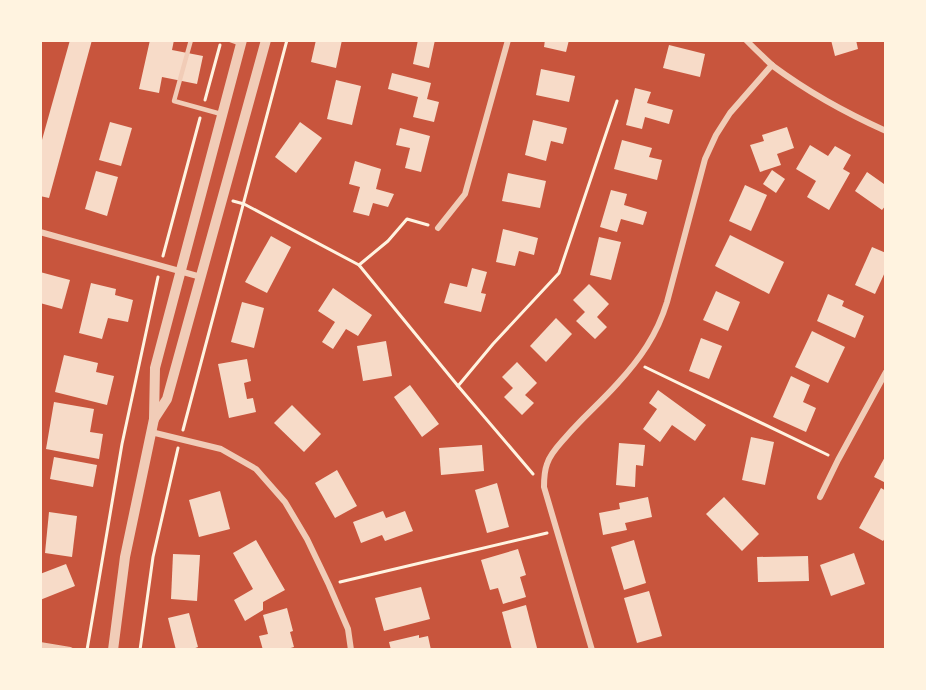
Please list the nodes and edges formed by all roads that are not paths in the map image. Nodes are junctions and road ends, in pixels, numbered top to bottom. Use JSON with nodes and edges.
{"nodes":[{"id":1,"x":191,"y":40,"type":"edge"},
{"id":2,"x":266,"y":40,"type":"edge"},
{"id":3,"x":508,"y":40,"type":"edge"},
{"id":4,"x":746,"y":40,"type":"edge"},
{"id":5,"x":237,"y":42,"type":"edge"},
{"id":6,"x":772,"y":65,"type":"junction"},
{"id":7,"x":222,"y":114,"type":"junction"},
{"id":8,"x":885,"y":131,"type":"edge"},
{"id":9,"x":438,"y":228,"type":"road end"},
{"id":10,"x":40,"y":232,"type":"edge"},
{"id":11,"x":180,"y":272,"type":"junction"},
{"id":12,"x":201,"y":277,"type":"junction"},
{"id":13,"x":885,"y":372,"type":"edge"},
{"id":14,"x":154,"y":419,"type":"junction"},
{"id":15,"x":151,"y":432,"type":"junction"},
{"id":16,"x":820,"y":497,"type":"dead end"},
{"id":17,"x":40,"y":645,"type":"edge"},
{"id":18,"x":70,"y":650,"type":"edge"},
{"id":19,"x":113,"y":650,"type":"edge"},
{"id":20,"x":351,"y":650,"type":"edge"},
{"id":21,"x":592,"y":650,"type":"edge"}],
"edges":[{"from":1,"to":7,"type":"lane"},
{"from":2,"to":12,"type":"street"},
{"from":3,"to":9,"type":"street"},
{"from":4,"to":6,"type":"street"},
{"from":5,"to":7,"type":"street"},
{"from":6,"to":8,"type":"street"},
{"from":6,"to":21,"type":"street"},
{"from":7,"to":11,"type":"street"},
{"from":10,"to":11,"type":"street"},
{"from":11,"to":12,"type":"street"},
{"from":11,"to":14,"type":"street"},
{"from":12,"to":14,"type":"street"},
{"from":13,"to":16,"type":"street"},
{"from":14,"to":15,"type":"street"},
{"from":15,"to":19,"type":"street"},
{"from":15,"to":20,"type":"street"},
{"from":17,"to":18,"type":"street"}]}
